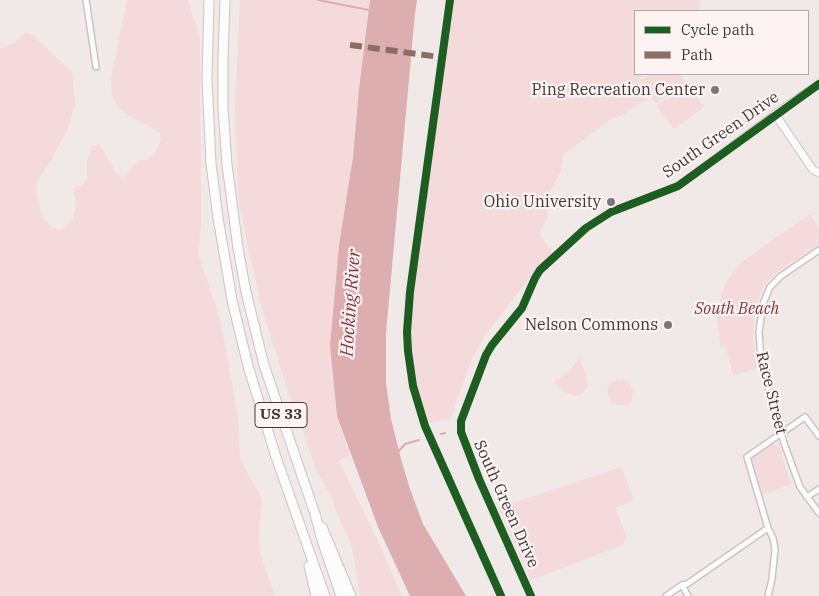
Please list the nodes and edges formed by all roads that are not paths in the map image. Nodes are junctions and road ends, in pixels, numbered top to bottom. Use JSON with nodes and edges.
{"nodes":[{"id":1,"x":86,"y":0,"type":"edge"},
{"id":2,"x":209,"y":0,"type":"edge"},
{"id":3,"x":225,"y":0,"type":"edge"},
{"id":4,"x":96,"y":68,"type":"dead end"},
{"id":5,"x":819,"y":84,"type":"edge"},
{"id":6,"x":775,"y":114,"type":"junction"},
{"id":7,"x":819,"y":173,"type":"edge"},
{"id":8,"x":819,"y":250,"type":"edge"},
{"id":9,"x":781,"y":433,"type":"junction"},
{"id":10,"x":819,"y":436,"type":"edge"},
{"id":11,"x":819,"y":489,"type":"edge"},
{"id":12,"x":807,"y":497,"type":"junction"},
{"id":13,"x":316,"y":514,"type":"junction"},
{"id":14,"x":819,"y":514,"type":"edge"},
{"id":15,"x":768,"y":528,"type":"junction"},
{"id":16,"x":305,"y":541,"type":"junction"},
{"id":17,"x":682,"y":585,"type":"junction"},
{"id":18,"x":316,"y":596,"type":"edge"},
{"id":19,"x":325,"y":596,"type":"edge"},
{"id":20,"x":341,"y":596,"type":"edge"},
{"id":21,"x":351,"y":596,"type":"edge"},
{"id":22,"x":531,"y":596,"type":"edge"},
{"id":23,"x":666,"y":596,"type":"edge"},
{"id":24,"x":688,"y":596,"type":"edge"},
{"id":25,"x":768,"y":596,"type":"edge"}],
"edges":[{"from":1,"to":4,"type":"street"},
{"from":2,"to":16,"type":"highway","number":"US 33"},
{"from":3,"to":13,"type":"highway","number":"US 33"},
{"from":5,"to":6,"type":"street","name":"South Green Drive"},
{"from":6,"to":7,"type":"street"},
{"from":6,"to":22,"type":"street","name":"South Green Drive"},
{"from":8,"to":9,"type":"street","name":"Race Street"},
{"from":9,"to":10,"type":"street"},
{"from":9,"to":12,"type":"street","name":"Race Street"},
{"from":9,"to":15,"type":"street"},
{"from":11,"to":12,"type":"street"},
{"from":12,"to":14,"type":"street","name":"Race Street"},
{"from":13,"to":20,"type":"highway","number":"US 33"},
{"from":13,"to":21,"type":"highway"},
{"from":15,"to":17,"type":"street"},
{"from":15,"to":25,"type":"street"},
{"from":16,"to":18,"type":"highway"},
{"from":16,"to":19,"type":"highway","number":"US 33"},
{"from":17,"to":23,"type":"street"},
{"from":17,"to":24,"type":"street"}]}
